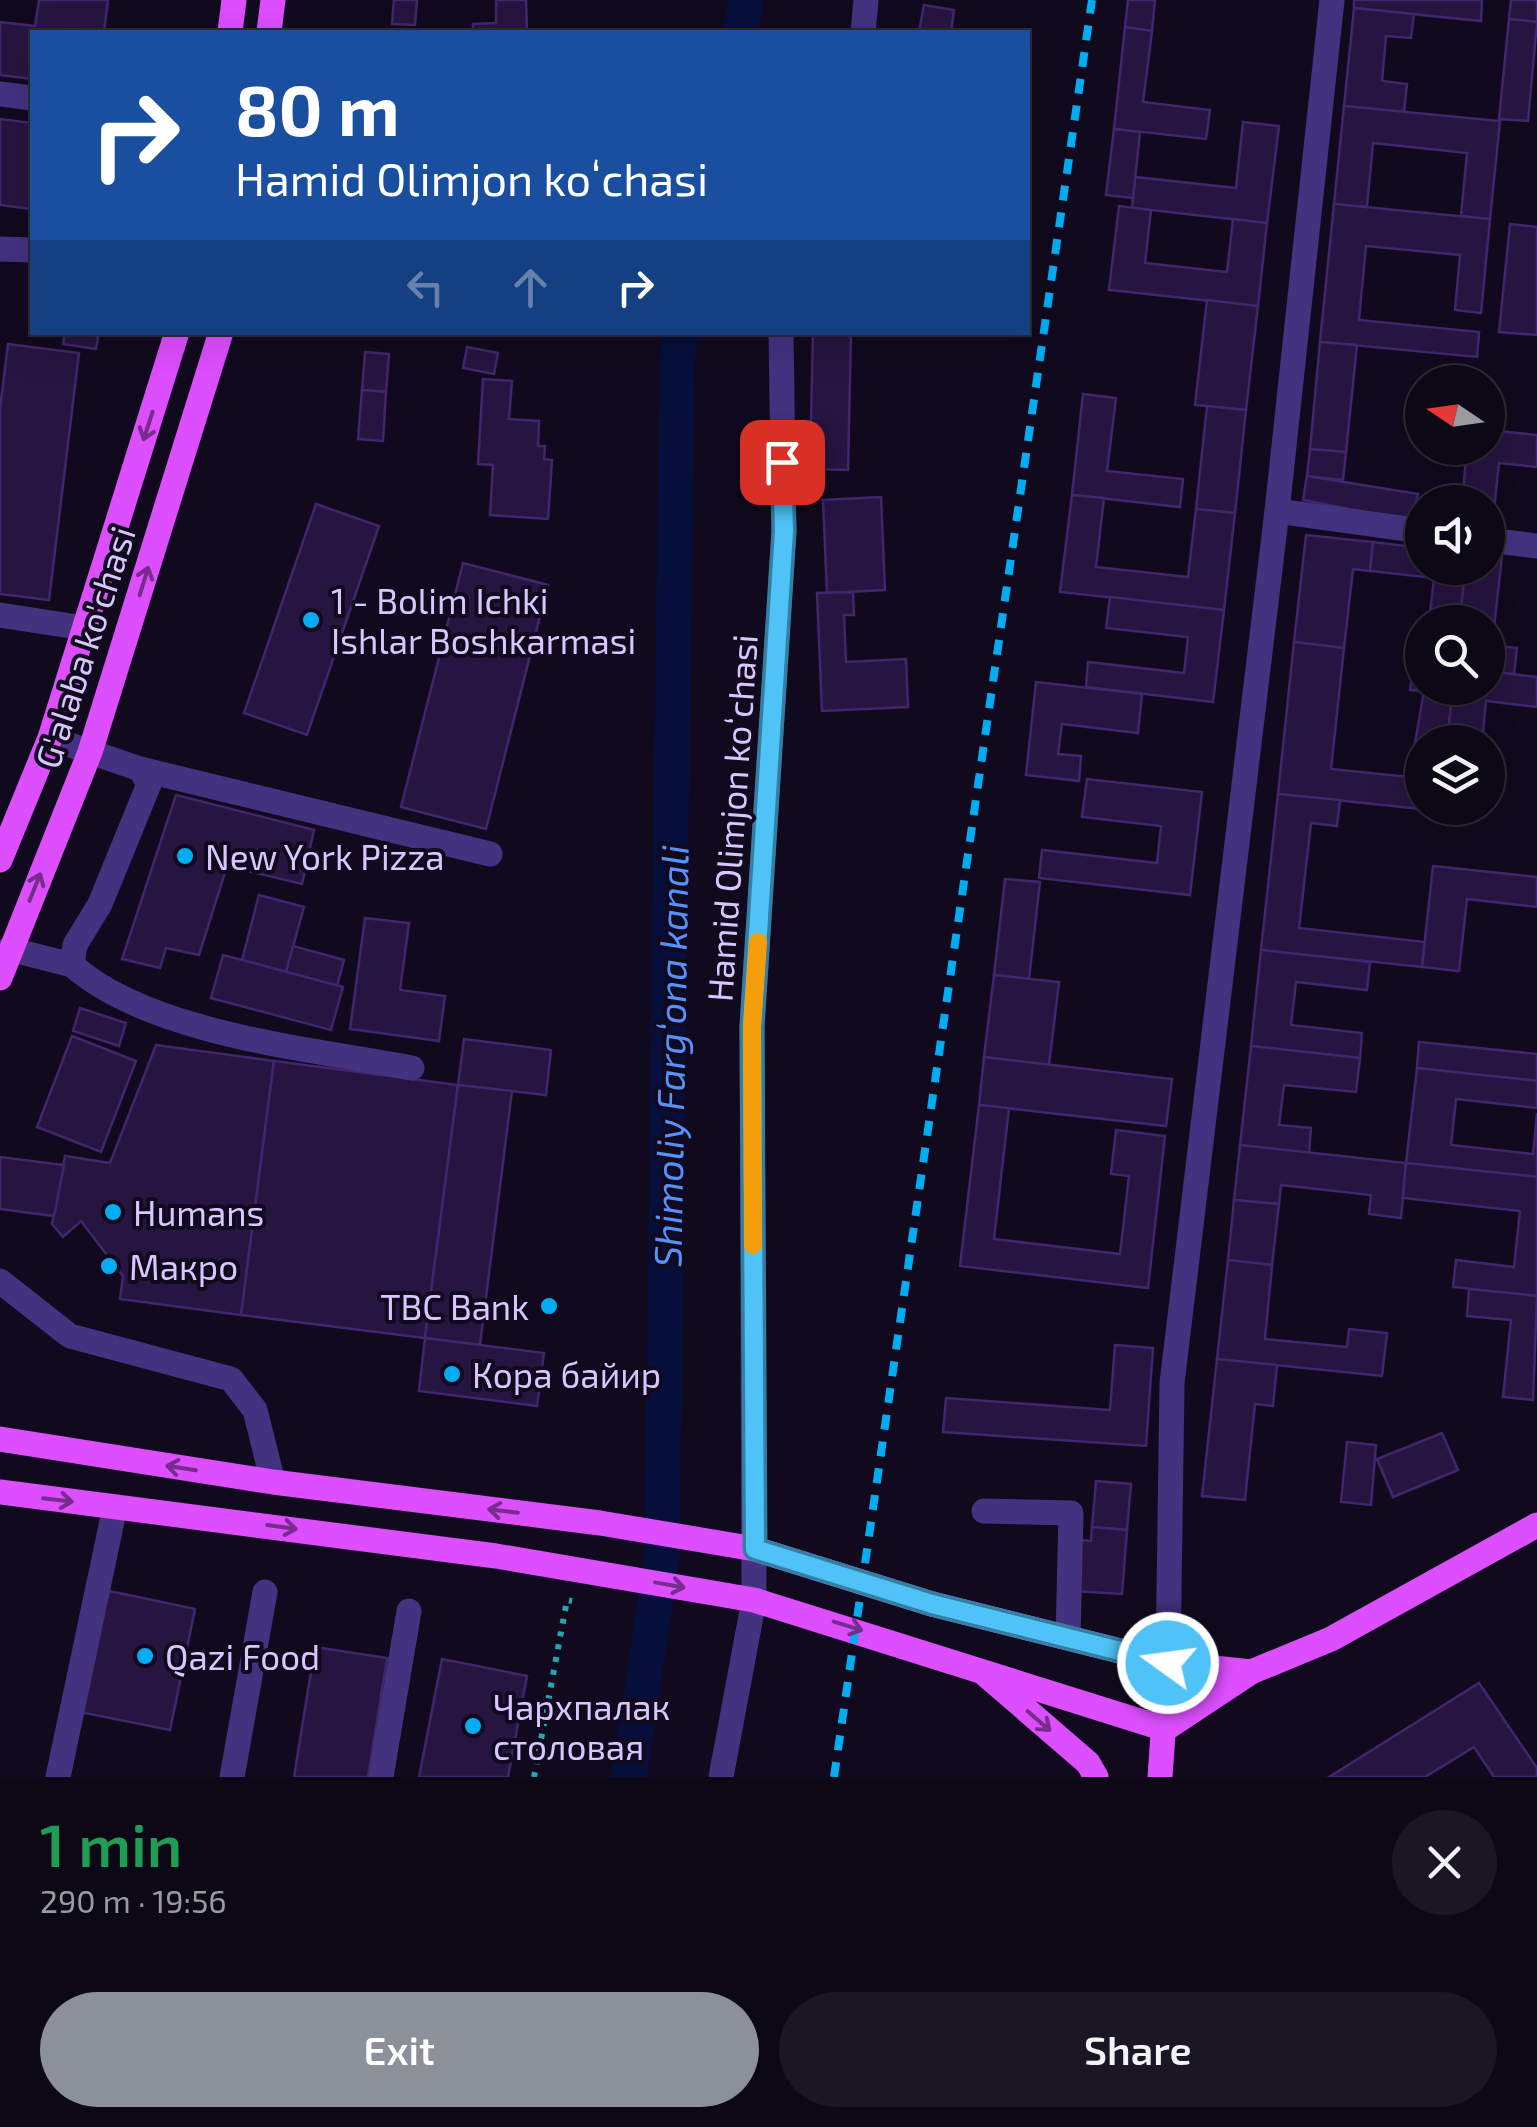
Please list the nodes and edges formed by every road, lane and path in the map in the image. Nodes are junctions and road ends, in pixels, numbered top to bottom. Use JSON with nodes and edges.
{"nodes":[{"id":1,"x":234,"y":0,"type":"edge"},
{"id":2,"x":273,"y":0,"type":"edge"},
{"id":3,"x":866,"y":0,"type":"edge"},
{"id":4,"x":1332,"y":0,"type":"edge"},
{"id":5,"x":230,"y":30,"type":"edge"},
{"id":6,"x":269,"y":30,"type":"edge"},
{"id":7,"x":863,"y":30,"type":"edge"},
{"id":8,"x":0,"y":94,"type":"edge"},
{"id":9,"x":30,"y":98,"type":"edge"},
{"id":10,"x":0,"y":249,"type":"edge"},
{"id":11,"x":30,"y":250,"type":"edge"},
{"id":12,"x":176,"y":335,"type":"edge"},
{"id":13,"x":219,"y":335,"type":"edge"},
{"id":14,"x":782,"y":335,"type":"edge"},
{"id":15,"x":1277,"y":511,"type":"junction"},
{"id":16,"x":1405,"y":529,"type":"edge"},
{"id":17,"x":1505,"y":542,"type":"edge"},
{"id":18,"x":1537,"y":546,"type":"edge"},
{"id":19,"x":0,"y":616,"type":"edge"},
{"id":20,"x":84,"y":628,"type":"junction"},
{"id":21,"x":50,"y":738,"type":"junction"},
{"id":22,"x":90,"y":752,"type":"junction"},
{"id":23,"x":140,"y":769,"type":"junction"},
{"id":24,"x":490,"y":854,"type":"dead end"},
{"id":25,"x":0,"y":860,"type":"edge"},
{"id":26,"x":10,"y":949,"type":"junction"},
{"id":27,"x":72,"y":965,"type":"junction"},
{"id":28,"x":0,"y":978,"type":"edge"},
{"id":29,"x":412,"y":1068,"type":"dead end"},
{"id":30,"x":0,"y":1281,"type":"edge"},
{"id":31,"x":0,"y":1439,"type":"edge"},
{"id":32,"x":273,"y":1482,"type":"junction"},
{"id":33,"x":0,"y":1492,"type":"edge"},
{"id":34,"x":115,"y":1507,"type":"junction"},
{"id":35,"x":984,"y":1511,"type":"dead end"},
{"id":36,"x":1537,"y":1526,"type":"edge"},
{"id":37,"x":755,"y":1549,"type":"junction"},
{"id":38,"x":265,"y":1592,"type":"dead end"},
{"id":39,"x":566,"y":1600,"type":"dead end"},
{"id":40,"x":754,"y":1600,"type":"junction"},
{"id":41,"x":408,"y":1611,"type":"dead end"},
{"id":42,"x":1068,"y":1638,"type":"junction"},
{"id":43,"x":1168,"y":1663,"type":"junction"},
{"id":44,"x":979,"y":1669,"type":"junction"},
{"id":45,"x":1251,"y":1672,"type":"junction"},
{"id":46,"x":1165,"y":1729,"type":"junction"},
{"id":47,"x":58,"y":1777,"type":"edge"},
{"id":48,"x":232,"y":1777,"type":"edge"},
{"id":49,"x":381,"y":1777,"type":"edge"},
{"id":50,"x":534,"y":1777,"type":"edge"},
{"id":51,"x":721,"y":1777,"type":"edge"},
{"id":52,"x":1096,"y":1777,"type":"edge"},
{"id":53,"x":1160,"y":1777,"type":"edge"}],
"edges":[{"from":1,"to":5,"type":"main road"},
{"from":2,"to":6,"type":"main road"},
{"from":3,"to":7,"type":"street"},
{"from":4,"to":15,"type":"street"},
{"from":8,"to":9,"type":"street"},
{"from":10,"to":11,"type":"street"},
{"from":12,"to":20,"type":"main road","name":"G'alaba ko'chasi","one_way":true},
{"from":22,"to":13,"type":"main road","name":"G'alaba ko'chasi","one_way":true},
{"from":14,"to":37,"type":"street","name":"Hamid Olimjon koʻchasi"},
{"from":15,"to":16,"type":"street"},
{"from":15,"to":43,"type":"street"},
{"from":17,"to":18,"type":"street"},
{"from":19,"to":20,"type":"street"},
{"from":20,"to":21,"type":"main road","name":"G'alaba ko'chasi"},
{"from":21,"to":22,"type":"street"},
{"from":21,"to":25,"type":"main road","name":"G'alaba ko'chasi"},
{"from":22,"to":23,"type":"street"},
{"from":26,"to":22,"type":"main road","name":"G'alaba ko'chasi","one_way":true},
{"from":23,"to":24,"type":"street"},
{"from":23,"to":27,"type":"street"},
{"from":26,"to":27,"type":"street"},
{"from":26,"to":28,"type":"main road","name":"G'alaba ko'chasi"},
{"from":27,"to":29,"type":"street"},
{"from":30,"to":32,"type":"street"},
{"from":32,"to":31,"type":"main road","one_way":true},
{"from":37,"to":32,"type":"main road","one_way":true},
{"from":33,"to":34,"type":"main road","one_way":true},
{"from":34,"to":40,"type":"main road","one_way":true},
{"from":34,"to":47,"type":"street"},
{"from":35,"to":42,"type":"street"},
{"from":36,"to":45,"type":"main road"},
{"from":37,"to":40,"type":"street","name":"Hamid Olimjon koʻchasi"},
{"from":37,"to":42,"type":"main road"},
{"from":38,"to":48,"type":"street"},
{"from":39,"to":50,"type":"path"},
{"from":40,"to":44,"type":"main road","one_way":true},
{"from":40,"to":51,"type":"street","name":"Hamid Olimjon koʻchasi"},
{"from":41,"to":49,"type":"street"},
{"from":42,"to":43,"type":"main road"},
{"from":43,"to":45,"type":"main road"},
{"from":43,"to":46,"type":"main road"},
{"from":44,"to":46,"type":"main road"},
{"from":44,"to":52,"type":"main road","one_way":true},
{"from":45,"to":46,"type":"main road"},
{"from":46,"to":53,"type":"main road"}]}
